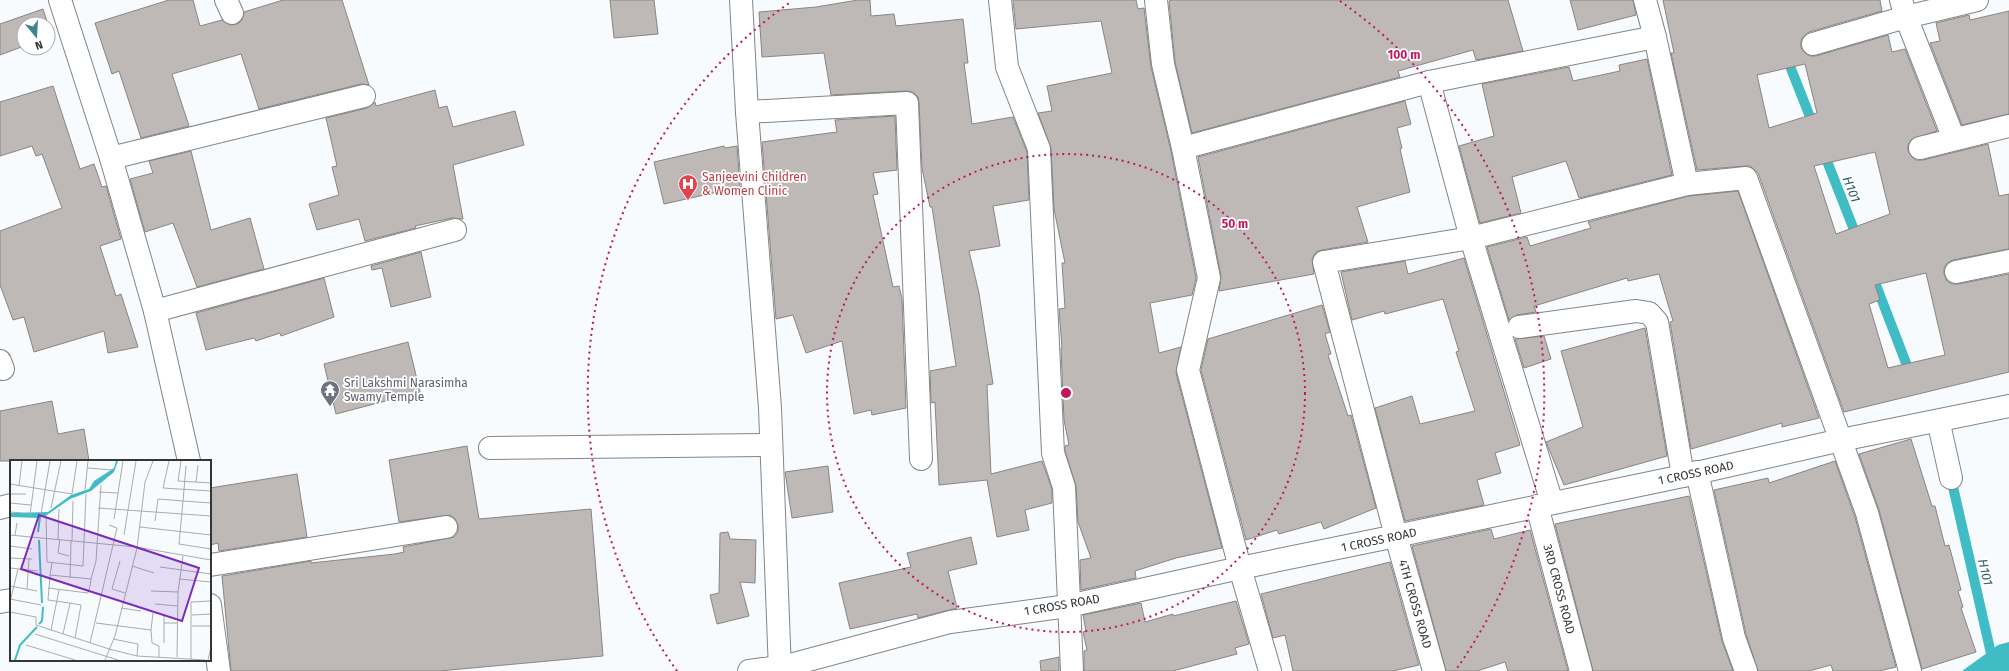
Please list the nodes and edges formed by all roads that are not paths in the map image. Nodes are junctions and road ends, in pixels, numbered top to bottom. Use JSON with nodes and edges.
{"nodes":[{"id":1,"x":60,"y":0,"type":"edge"},
{"id":2,"x":741,"y":0,"type":"edge"},
{"id":3,"x":1000,"y":0,"type":"edge"},
{"id":4,"x":1156,"y":0,"type":"edge"},
{"id":5,"x":1645,"y":0,"type":"edge"},
{"id":6,"x":1977,"y":0,"type":"edge"},
{"id":7,"x":1904,"y":8,"type":"edge"},
{"id":8,"x":1654,"y":37,"type":"junction"},
{"id":9,"x":1813,"y":44,"type":"dead end"},
{"id":10,"x":1429,"y":82,"type":"junction"},
{"id":11,"x":364,"y":96,"type":"dead end"},
{"id":12,"x":747,"y":112,"type":"junction"},
{"id":13,"x":2009,"y":126,"type":"edge"},
{"id":14,"x":1954,"y":139,"type":"junction"},
{"id":15,"x":1183,"y":148,"type":"junction"},
{"id":16,"x":1920,"y":148,"type":"dead end"},
{"id":17,"x":111,"y":158,"type":"junction"},
{"id":18,"x":1686,"y":184,"type":"junction"},
{"id":19,"x":455,"y":230,"type":"dead end"},
{"id":20,"x":1471,"y":238,"type":"junction"},
{"id":21,"x":2009,"y":261,"type":"edge"},
{"id":22,"x":1956,"y":272,"type":"dead end"},
{"id":23,"x":155,"y":311,"type":"junction"},
{"id":24,"x":1519,"y":327,"type":"dead end"},
{"id":25,"x":2009,"y":406,"type":"edge"},
{"id":26,"x":1941,"y":420,"type":"junction"},
{"id":27,"x":1841,"y":440,"type":"junction"},
{"id":28,"x":771,"y":445,"type":"junction"},
{"id":29,"x":490,"y":448,"type":"dead end"},
{"id":30,"x":921,"y":459,"type":"dead end"},
{"id":31,"x":189,"y":460,"type":"edge"},
{"id":32,"x":1690,"y":474,"type":"junction"},
{"id":33,"x":1951,"y":478,"type":"dead end"},
{"id":34,"x":1544,"y":504,"type":"junction"},
{"id":35,"x":10,"y":505,"type":"edge"},
{"id":36,"x":0,"y":508,"type":"edge"},
{"id":37,"x":446,"y":527,"type":"dead end"},
{"id":38,"x":1396,"y":536,"type":"junction"},
{"id":39,"x":211,"y":565,"type":"edge"},
{"id":40,"x":1240,"y":568,"type":"junction"},
{"id":41,"x":10,"y":600,"type":"edge"},
{"id":42,"x":0,"y":602,"type":"edge"},
{"id":43,"x":1068,"y":606,"type":"junction"},
{"id":44,"x":211,"y":612,"type":"edge"},
{"id":45,"x":779,"y":669,"type":"edge"},
{"id":46,"x":219,"y":671,"type":"edge"},
{"id":47,"x":749,"y":671,"type":"edge"},
{"id":48,"x":1072,"y":671,"type":"edge"},
{"id":49,"x":1270,"y":671,"type":"edge"},
{"id":50,"x":1434,"y":671,"type":"edge"},
{"id":51,"x":1581,"y":671,"type":"edge"},
{"id":52,"x":1746,"y":671,"type":"edge"},
{"id":53,"x":1910,"y":671,"type":"edge"}],
"edges":[{"from":1,"to":17,"type":"street"},
{"from":2,"to":12,"type":"street"},
{"from":3,"to":43,"type":"street"},
{"from":4,"to":15,"type":"street"},
{"from":5,"to":8,"type":"street"},
{"from":6,"to":7,"type":"street"},
{"from":7,"to":9,"type":"street"},
{"from":7,"to":14,"type":"street"},
{"from":8,"to":10,"type":"street"},
{"from":8,"to":18,"type":"street"},
{"from":10,"to":15,"type":"street"},
{"from":10,"to":20,"type":"street","name":"3RD CROSS ROAD"},
{"from":11,"to":17,"type":"street"},
{"from":12,"to":28,"type":"street"},
{"from":12,"to":30,"type":"street"},
{"from":13,"to":14,"type":"street"},
{"from":14,"to":16,"type":"street"},
{"from":15,"to":40,"type":"street"},
{"from":17,"to":23,"type":"street"},
{"from":18,"to":20,"type":"street"},
{"from":18,"to":27,"type":"street"},
{"from":19,"to":23,"type":"street"},
{"from":20,"to":34,"type":"street","name":"3RD CROSS ROAD"},
{"from":20,"to":38,"type":"street","name":"4TH CROSS ROAD"},
{"from":21,"to":22,"type":"street"},
{"from":23,"to":31,"type":"street"},
{"from":24,"to":32,"type":"street"},
{"from":25,"to":26,"type":"street","name":"1 CROSS ROAD"},
{"from":26,"to":27,"type":"street","name":"1 CROSS ROAD"},
{"from":26,"to":33,"type":"street"},
{"from":27,"to":32,"type":"street","name":"1 CROSS ROAD"},
{"from":27,"to":53,"type":"street"},
{"from":28,"to":29,"type":"street"},
{"from":28,"to":45,"type":"street"},
{"from":32,"to":34,"type":"street","name":"1 CROSS ROAD"},
{"from":32,"to":52,"type":"street"},
{"from":34,"to":38,"type":"street","name":"1 CROSS ROAD"},
{"from":34,"to":51,"type":"street","name":"3RD CROSS ROAD"},
{"from":35,"to":36,"type":"street"},
{"from":37,"to":39,"type":"street"},
{"from":38,"to":40,"type":"street","name":"1 CROSS ROAD"},
{"from":38,"to":50,"type":"street","name":"4TH CROSS ROAD"},
{"from":40,"to":43,"type":"street","name":"1 CROSS ROAD"},
{"from":40,"to":49,"type":"street"},
{"from":41,"to":42,"type":"street"},
{"from":43,"to":45,"type":"street","name":"1 CROSS ROAD"},
{"from":43,"to":48,"type":"street"},
{"from":44,"to":46,"type":"street"},
{"from":45,"to":47,"type":"street","name":"1 CROSS ROAD"}]}
